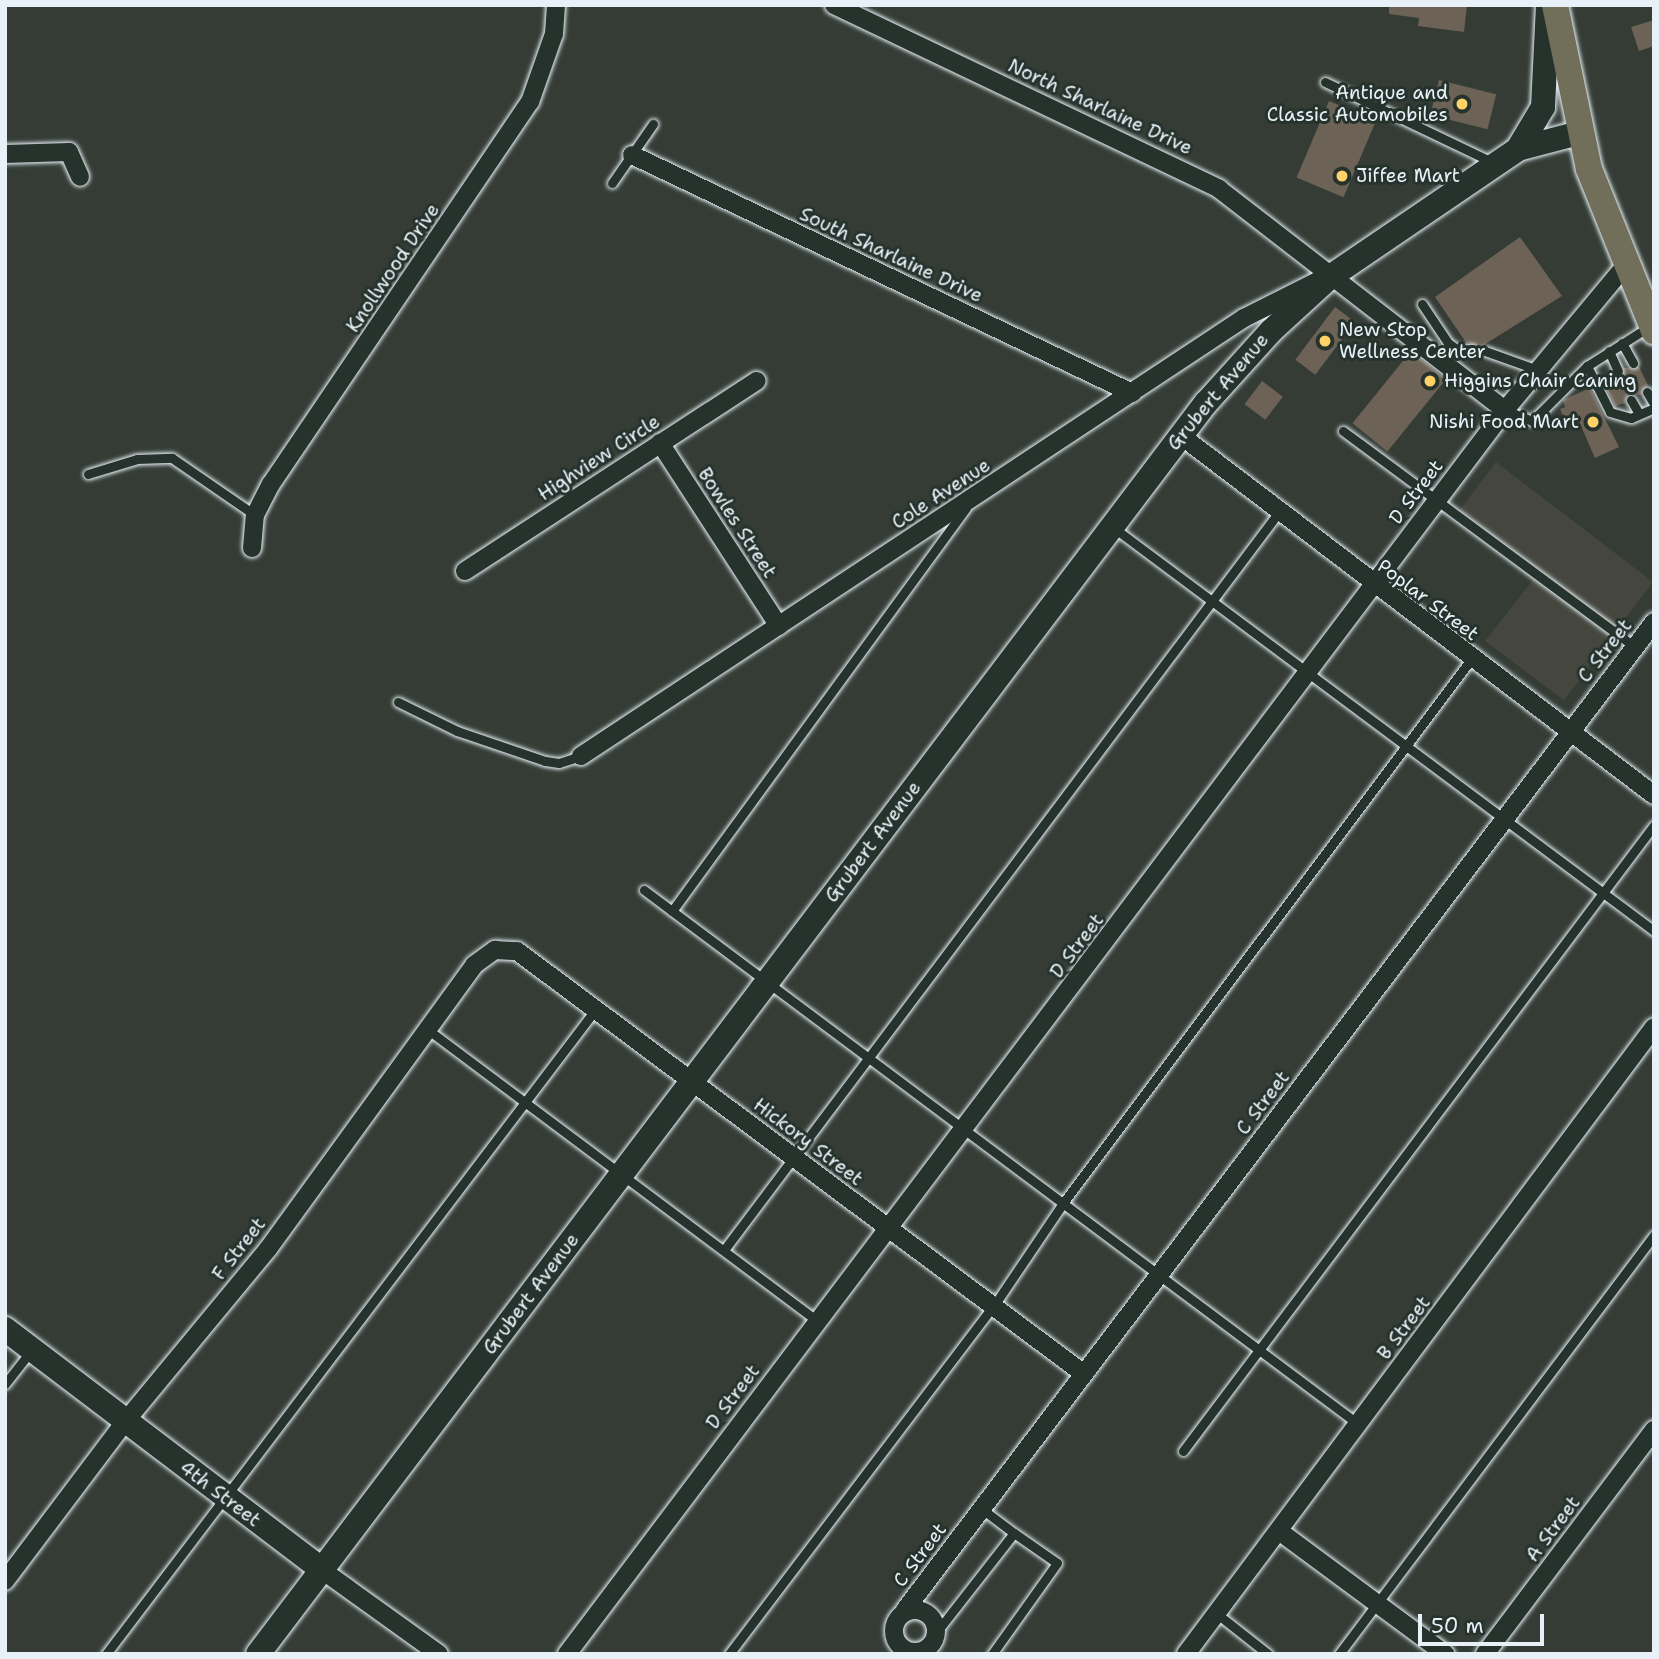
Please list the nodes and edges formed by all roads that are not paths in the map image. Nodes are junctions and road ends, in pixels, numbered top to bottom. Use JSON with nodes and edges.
{"nodes":[{"id":1,"x":556,"y":5,"type":"edge"},
{"id":2,"x":834,"y":5,"type":"edge"},
{"id":3,"x":1548,"y":5,"type":"edge"},
{"id":4,"x":1555,"y":5,"type":"edge"},
{"id":5,"x":1325,"y":82,"type":"dead end"},
{"id":6,"x":653,"y":124,"type":"dead end"},
{"id":7,"x":1579,"y":133,"type":"junction"},
{"id":8,"x":1518,"y":149,"type":"junction"},
{"id":9,"x":5,"y":154,"type":"edge"},
{"id":10,"x":632,"y":155,"type":"junction"},
{"id":11,"x":1495,"y":163,"type":"junction"},
{"id":12,"x":80,"y":177,"type":"dead end"},
{"id":13,"x":612,"y":183,"type":"dead end"},
{"id":14,"x":1624,"y":267,"type":"junction"},
{"id":15,"x":1330,"y":276,"type":"junction"},
{"id":16,"x":1422,"y":304,"type":"dead end"},
{"id":17,"x":1652,"y":328,"type":"edge"},
{"id":18,"x":1622,"y":343,"type":"junction"},
{"id":19,"x":1472,"y":349,"type":"dead end"},
{"id":20,"x":1485,"y":351,"type":"dead end"},
{"id":21,"x":1609,"y":351,"type":"junction"},
{"id":22,"x":1633,"y":363,"type":"dead end"},
{"id":23,"x":1587,"y":366,"type":"junction"},
{"id":24,"x":1538,"y":370,"type":"junction"},
{"id":25,"x":1618,"y":371,"type":"dead end"},
{"id":26,"x":756,"y":381,"type":"dead end"},
{"id":27,"x":1647,"y":392,"type":"dead end"},
{"id":28,"x":1132,"y":393,"type":"junction"},
{"id":29,"x":1631,"y":400,"type":"dead end"},
{"id":30,"x":1654,"y":406,"type":"edge"},
{"id":31,"x":1504,"y":410,"type":"junction"},
{"id":32,"x":1639,"y":414,"type":"junction"},
{"id":33,"x":1343,"y":431,"type":"dead end"},
{"id":34,"x":1180,"y":435,"type":"junction"},
{"id":35,"x":660,"y":443,"type":"junction"},
{"id":36,"x":88,"y":474,"type":"dead end"},
{"id":37,"x":1438,"y":499,"type":"junction"},
{"id":38,"x":971,"y":500,"type":"junction"},
{"id":39,"x":1279,"y":512,"type":"junction"},
{"id":40,"x":255,"y":515,"type":"junction"},
{"id":41,"x":1112,"y":526,"type":"junction"},
{"id":42,"x":253,"y":548,"type":"dead end"},
{"id":43,"x":465,"y":571,"type":"dead end"},
{"id":44,"x":1373,"y":585,"type":"junction"},
{"id":45,"x":1209,"y":601,"type":"junction"},
{"id":46,"x":1654,"y":622,"type":"edge"},
{"id":47,"x":779,"y":626,"type":"junction"},
{"id":48,"x":1635,"y":647,"type":"junction"},
{"id":49,"x":1472,"y":658,"type":"junction"},
{"id":50,"x":1308,"y":672,"type":"junction"},
{"id":51,"x":398,"y":702,"type":"dead end"},
{"id":52,"x":1570,"y":731,"type":"junction"},
{"id":53,"x":1407,"y":747,"type":"junction"},
{"id":54,"x":581,"y":756,"type":"joint"},
{"id":55,"x":1654,"y":795,"type":"edge"},
{"id":56,"x":1504,"y":819,"type":"junction"},
{"id":57,"x":1654,"y":825,"type":"edge"},
{"id":58,"x":644,"y":890,"type":"dead end"},
{"id":59,"x":1603,"y":892,"type":"junction"},
{"id":60,"x":672,"y":911,"type":"junction"},
{"id":61,"x":1654,"y":931,"type":"edge"},
{"id":62,"x":505,"y":949,"type":"joint"},
{"id":63,"x":767,"y":982,"type":"junction"},
{"id":64,"x":595,"y":1010,"type":"junction"},
{"id":65,"x":1654,"y":1027,"type":"edge"},
{"id":66,"x":426,"y":1028,"type":"junction"},
{"id":67,"x":869,"y":1057,"type":"junction"},
{"id":68,"x":691,"y":1082,"type":"junction"},
{"id":69,"x":526,"y":1101,"type":"junction"},
{"id":70,"x":965,"y":1131,"type":"junction"},
{"id":71,"x":795,"y":1157,"type":"junction"},
{"id":72,"x":623,"y":1174,"type":"junction"},
{"id":73,"x":1063,"y":1203,"type":"junction"},
{"id":74,"x":887,"y":1228,"type":"junction"},
{"id":75,"x":1654,"y":1235,"type":"edge"},
{"id":76,"x":724,"y":1250,"type":"junction"},
{"id":77,"x":1159,"y":1275,"type":"junction"},
{"id":78,"x":995,"y":1304,"type":"junction"},
{"id":79,"x":816,"y":1320,"type":"junction"},
{"id":80,"x":5,"y":1329,"type":"edge"},
{"id":81,"x":32,"y":1350,"type":"junction"},
{"id":82,"x":1259,"y":1352,"type":"junction"},
{"id":83,"x":1084,"y":1374,"type":"junction"},
{"id":84,"x":5,"y":1384,"type":"edge"},
{"id":85,"x":124,"y":1423,"type":"junction"},
{"id":86,"x":1358,"y":1424,"type":"junction"},
{"id":87,"x":1654,"y":1430,"type":"edge"},
{"id":88,"x":1183,"y":1451,"type":"dead end"},
{"id":89,"x":225,"y":1497,"type":"junction"},
{"id":90,"x":982,"y":1509,"type":"junction"},
{"id":91,"x":1279,"y":1531,"type":"junction"},
{"id":92,"x":1014,"y":1532,"type":"junction"},
{"id":93,"x":322,"y":1570,"type":"junction"},
{"id":94,"x":5,"y":1581,"type":"edge"},
{"id":95,"x":1377,"y":1603,"type":"junction"},
{"id":96,"x":905,"y":1610,"type":"junction"},
{"id":97,"x":1216,"y":1613,"type":"junction"},
{"id":98,"x":935,"y":1634,"type":"junction"},
{"id":99,"x":428,"y":1651,"type":"edge"},
{"id":100,"x":912,"y":1653,"type":"edge"},
{"id":101,"x":106,"y":1654,"type":"edge"},
{"id":102,"x":258,"y":1654,"type":"edge"},
{"id":103,"x":567,"y":1654,"type":"edge"},
{"id":104,"x":729,"y":1654,"type":"edge"},
{"id":105,"x":992,"y":1654,"type":"edge"},
{"id":106,"x":1186,"y":1654,"type":"edge"},
{"id":107,"x":1268,"y":1654,"type":"edge"},
{"id":108,"x":1339,"y":1654,"type":"edge"},
{"id":109,"x":1445,"y":1654,"type":"edge"},
{"id":110,"x":1485,"y":1654,"type":"edge"}],
"edges":[{"from":1,"to":40,"type":"street","name":"Knollwood Drive"},
{"from":2,"to":15,"type":"street","name":"North Sharlaine Drive"},
{"from":3,"to":8,"type":"street"},
{"from":4,"to":7,"type":"main road"},
{"from":5,"to":11,"type":"lane"},
{"from":6,"to":10,"type":"lane"},
{"from":7,"to":8,"type":"street","name":"Grubert Avenue"},
{"from":7,"to":14,"type":"main road"},
{"from":8,"to":11,"type":"street","name":"Grubert Avenue"},
{"from":9,"to":12,"type":"street"},
{"from":10,"to":13,"type":"lane"},
{"from":10,"to":28,"type":"street","name":"South Sharlaine Drive"},
{"from":11,"to":15,"type":"street","name":"Grubert Avenue"},
{"from":14,"to":17,"type":"main road"},
{"from":14,"to":24,"type":"street","name":"D Street"},
{"from":15,"to":28,"type":"street","name":"Cole Avenue"},
{"from":15,"to":31,"type":"street","name":"North Sharlaine Drive"},
{"from":15,"to":34,"type":"street","name":"Grubert Avenue"},
{"from":16,"to":19,"type":"lane"},
{"from":17,"to":18,"type":"lane"},
{"from":18,"to":21,"type":"lane"},
{"from":18,"to":22,"type":"lane"},
{"from":20,"to":24,"type":"lane"},
{"from":21,"to":23,"type":"lane"},
{"from":21,"to":25,"type":"lane"},
{"from":23,"to":31,"type":"lane"},
{"from":23,"to":32,"type":"lane"},
{"from":24,"to":31,"type":"street","name":"D Street"},
{"from":26,"to":35,"type":"street","name":"Highview Circle"},
{"from":27,"to":30,"type":"lane"},
{"from":28,"to":38,"type":"street","name":"Cole Avenue"},
{"from":29,"to":32,"type":"lane"},
{"from":30,"to":32,"type":"lane"},
{"from":31,"to":37,"type":"street","name":"D Street"},
{"from":33,"to":37,"type":"lane"},
{"from":34,"to":39,"type":"street","name":"Poplar Street"},
{"from":34,"to":41,"type":"street","name":"Grubert Avenue"},
{"from":35,"to":43,"type":"street","name":"Highview Circle"},
{"from":35,"to":47,"type":"street","name":"Bowles Street"},
{"from":36,"to":40,"type":"lane"},
{"from":37,"to":44,"type":"street","name":"D Street"},
{"from":37,"to":48,"type":"lane"},
{"from":38,"to":47,"type":"street","name":"Cole Avenue"},
{"from":38,"to":60,"type":"lane"},
{"from":39,"to":44,"type":"street","name":"Poplar Street"},
{"from":39,"to":45,"type":"lane"},
{"from":40,"to":42,"type":"street"},
{"from":41,"to":45,"type":"lane"},
{"from":41,"to":63,"type":"street","name":"Grubert Avenue"},
{"from":44,"to":49,"type":"street","name":"Poplar Street"},
{"from":44,"to":50,"type":"street","name":"D Street"},
{"from":45,"to":50,"type":"lane"},
{"from":45,"to":67,"type":"lane"},
{"from":46,"to":48,"type":"street","name":"C Street"},
{"from":47,"to":54,"type":"street","name":"Cole Avenue"},
{"from":48,"to":52,"type":"street","name":"C Street"},
{"from":49,"to":52,"type":"street","name":"Poplar Street"},
{"from":49,"to":53,"type":"lane"},
{"from":50,"to":53,"type":"lane"},
{"from":50,"to":70,"type":"street","name":"D Street"},
{"from":51,"to":54,"type":"lane"},
{"from":52,"to":55,"type":"street","name":"Poplar Street"},
{"from":52,"to":56,"type":"street","name":"C Street"},
{"from":53,"to":56,"type":"lane"},
{"from":53,"to":73,"type":"lane"},
{"from":56,"to":59,"type":"lane"},
{"from":56,"to":77,"type":"street","name":"C Street"},
{"from":57,"to":59,"type":"lane"},
{"from":58,"to":60,"type":"lane"},
{"from":59,"to":61,"type":"lane"},
{"from":59,"to":82,"type":"lane"},
{"from":60,"to":63,"type":"lane"},
{"from":62,"to":64,"type":"street","name":"Hickory Street"},
{"from":62,"to":66,"type":"street","name":"F Street"},
{"from":63,"to":67,"type":"lane"},
{"from":63,"to":68,"type":"street","name":"Grubert Avenue"},
{"from":64,"to":68,"type":"street","name":"Hickory Street"},
{"from":64,"to":69,"type":"lane"},
{"from":65,"to":86,"type":"street","name":"B Street"},
{"from":66,"to":69,"type":"lane"},
{"from":66,"to":85,"type":"street","name":"F Street"},
{"from":67,"to":70,"type":"lane"},
{"from":67,"to":71,"type":"lane"},
{"from":68,"to":71,"type":"street","name":"Hickory Street"},
{"from":68,"to":72,"type":"street","name":"Grubert Avenue"},
{"from":69,"to":72,"type":"lane"},
{"from":69,"to":89,"type":"lane"},
{"from":70,"to":73,"type":"lane"},
{"from":70,"to":74,"type":"street","name":"D Street"},
{"from":71,"to":74,"type":"street","name":"Hickory Street"},
{"from":71,"to":76,"type":"lane"},
{"from":72,"to":76,"type":"lane"},
{"from":72,"to":93,"type":"street","name":"Grubert Avenue"},
{"from":73,"to":77,"type":"lane"},
{"from":73,"to":78,"type":"lane"},
{"from":74,"to":78,"type":"street","name":"Hickory Street"},
{"from":74,"to":79,"type":"street","name":"D Street"},
{"from":75,"to":95,"type":"lane"},
{"from":76,"to":79,"type":"lane"},
{"from":77,"to":82,"type":"lane"},
{"from":77,"to":83,"type":"street","name":"C Street"},
{"from":78,"to":83,"type":"street","name":"Hickory Street"},
{"from":78,"to":104,"type":"lane"},
{"from":79,"to":103,"type":"street","name":"D Street"},
{"from":80,"to":81,"type":"street","name":"4th Street"},
{"from":81,"to":84,"type":"lane"},
{"from":81,"to":85,"type":"street","name":"4th Street"},
{"from":82,"to":86,"type":"lane"},
{"from":82,"to":88,"type":"lane"},
{"from":83,"to":90,"type":"street","name":"C Street"},
{"from":85,"to":89,"type":"street","name":"4th Street"},
{"from":85,"to":94,"type":"street","name":"F Street"},
{"from":86,"to":91,"type":"street","name":"B Street"},
{"from":87,"to":110,"type":"street","name":"A Street"},
{"from":89,"to":93,"type":"street","name":"4th Street"},
{"from":89,"to":101,"type":"lane"},
{"from":90,"to":92,"type":"lane"},
{"from":90,"to":96,"type":"street","name":"C Street"},
{"from":91,"to":95,"type":"street"},
{"from":91,"to":97,"type":"street","name":"B Street"},
{"from":92,"to":98,"type":"lane"},
{"from":92,"to":105,"type":"lane"},
{"from":93,"to":99,"type":"street","name":"4th Street"},
{"from":93,"to":102,"type":"street","name":"Grubert Avenue"},
{"from":95,"to":108,"type":"lane"},
{"from":95,"to":109,"type":"street"},
{"from":96,"to":98,"type":"street"},
{"from":96,"to":100,"type":"street"},
{"from":97,"to":106,"type":"street","name":"B Street"},
{"from":97,"to":107,"type":"lane"},
{"from":98,"to":100,"type":"street"}]}
